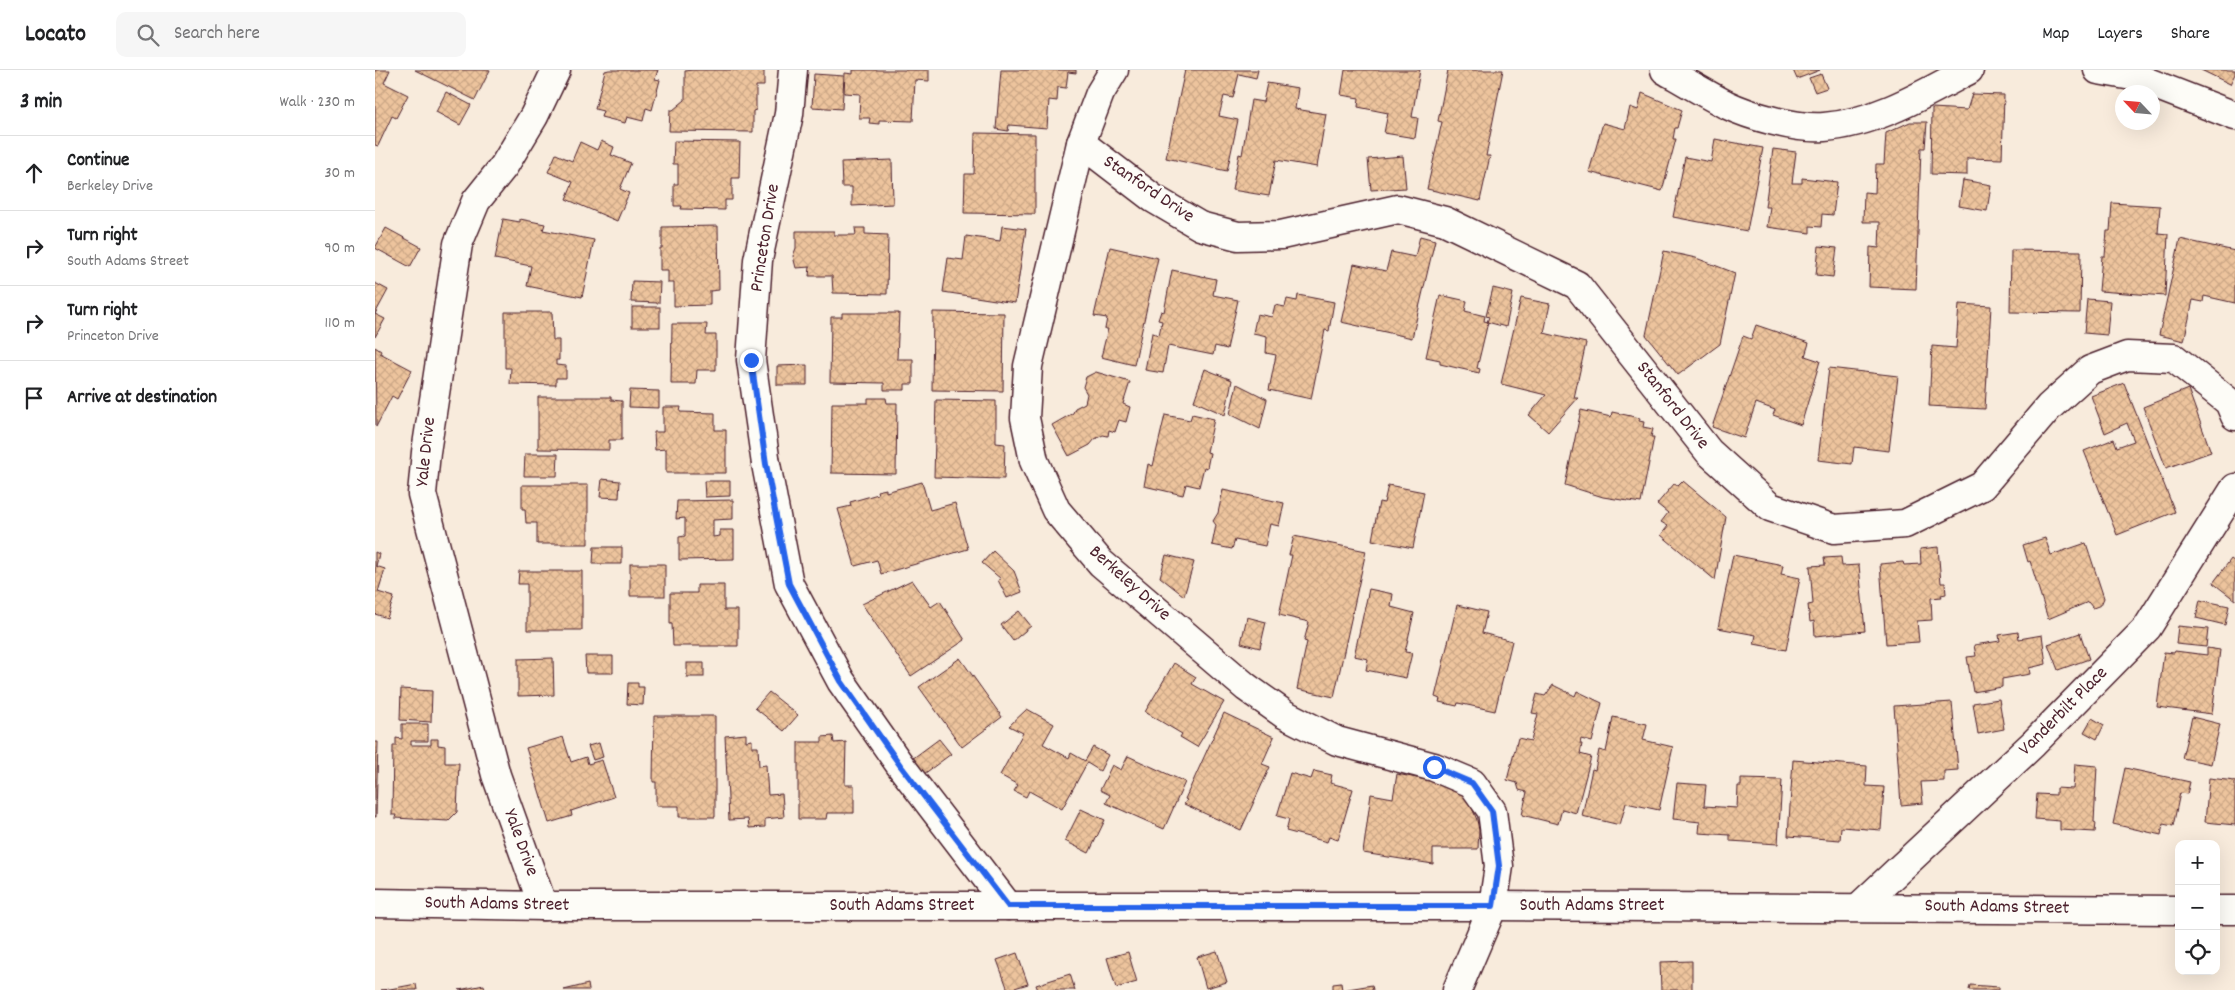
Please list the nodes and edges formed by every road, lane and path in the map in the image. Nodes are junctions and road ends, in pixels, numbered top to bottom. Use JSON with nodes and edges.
{"nodes":[{"id":1,"x":556,"y":70,"type":"edge"},
{"id":2,"x":793,"y":70,"type":"edge"},
{"id":3,"x":1114,"y":70,"type":"edge"},
{"id":4,"x":1665,"y":70,"type":"edge"},
{"id":5,"x":1969,"y":70,"type":"edge"},
{"id":6,"x":2098,"y":70,"type":"edge"},
{"id":7,"x":2235,"y":116,"type":"edge"},
{"id":8,"x":1081,"y":143,"type":"junction"},
{"id":9,"x":2235,"y":416,"type":"edge"},
{"id":10,"x":2235,"y":488,"type":"edge"},
{"id":11,"x":375,"y":903,"type":"edge"},
{"id":12,"x":543,"y":906,"type":"junction"},
{"id":13,"x":1008,"y":906,"type":"junction"},
{"id":14,"x":1493,"y":906,"type":"junction"},
{"id":15,"x":1859,"y":907,"type":"junction"},
{"id":16,"x":2175,"y":910,"type":"edge"},
{"id":17,"x":2220,"y":910,"type":"edge"},
{"id":18,"x":2235,"y":910,"type":"edge"},
{"id":19,"x":1457,"y":990,"type":"edge"}],
"edges":[{"from":1,"to":12,"type":"street","name":"Yale Drive"},
{"from":2,"to":13,"type":"street","name":"Princeton Drive"},
{"from":3,"to":8,"type":"street","name":"Berkeley Drive"},
{"from":4,"to":5,"type":"street"},
{"from":6,"to":7,"type":"street"},
{"from":8,"to":9,"type":"street","name":"Stanford Drive"},
{"from":8,"to":14,"type":"street","name":"Berkeley Drive"},
{"from":10,"to":15,"type":"street","name":"Vanderbilt Place"},
{"from":11,"to":12,"type":"street","name":"South Adams Street"},
{"from":12,"to":13,"type":"street","name":"South Adams Street"},
{"from":13,"to":14,"type":"street","name":"South Adams Street"},
{"from":14,"to":15,"type":"street","name":"South Adams Street"},
{"from":14,"to":19,"type":"street","name":"Berkeley Drive"},
{"from":15,"to":16,"type":"street","name":"South Adams Street"},
{"from":17,"to":18,"type":"street"}]}
